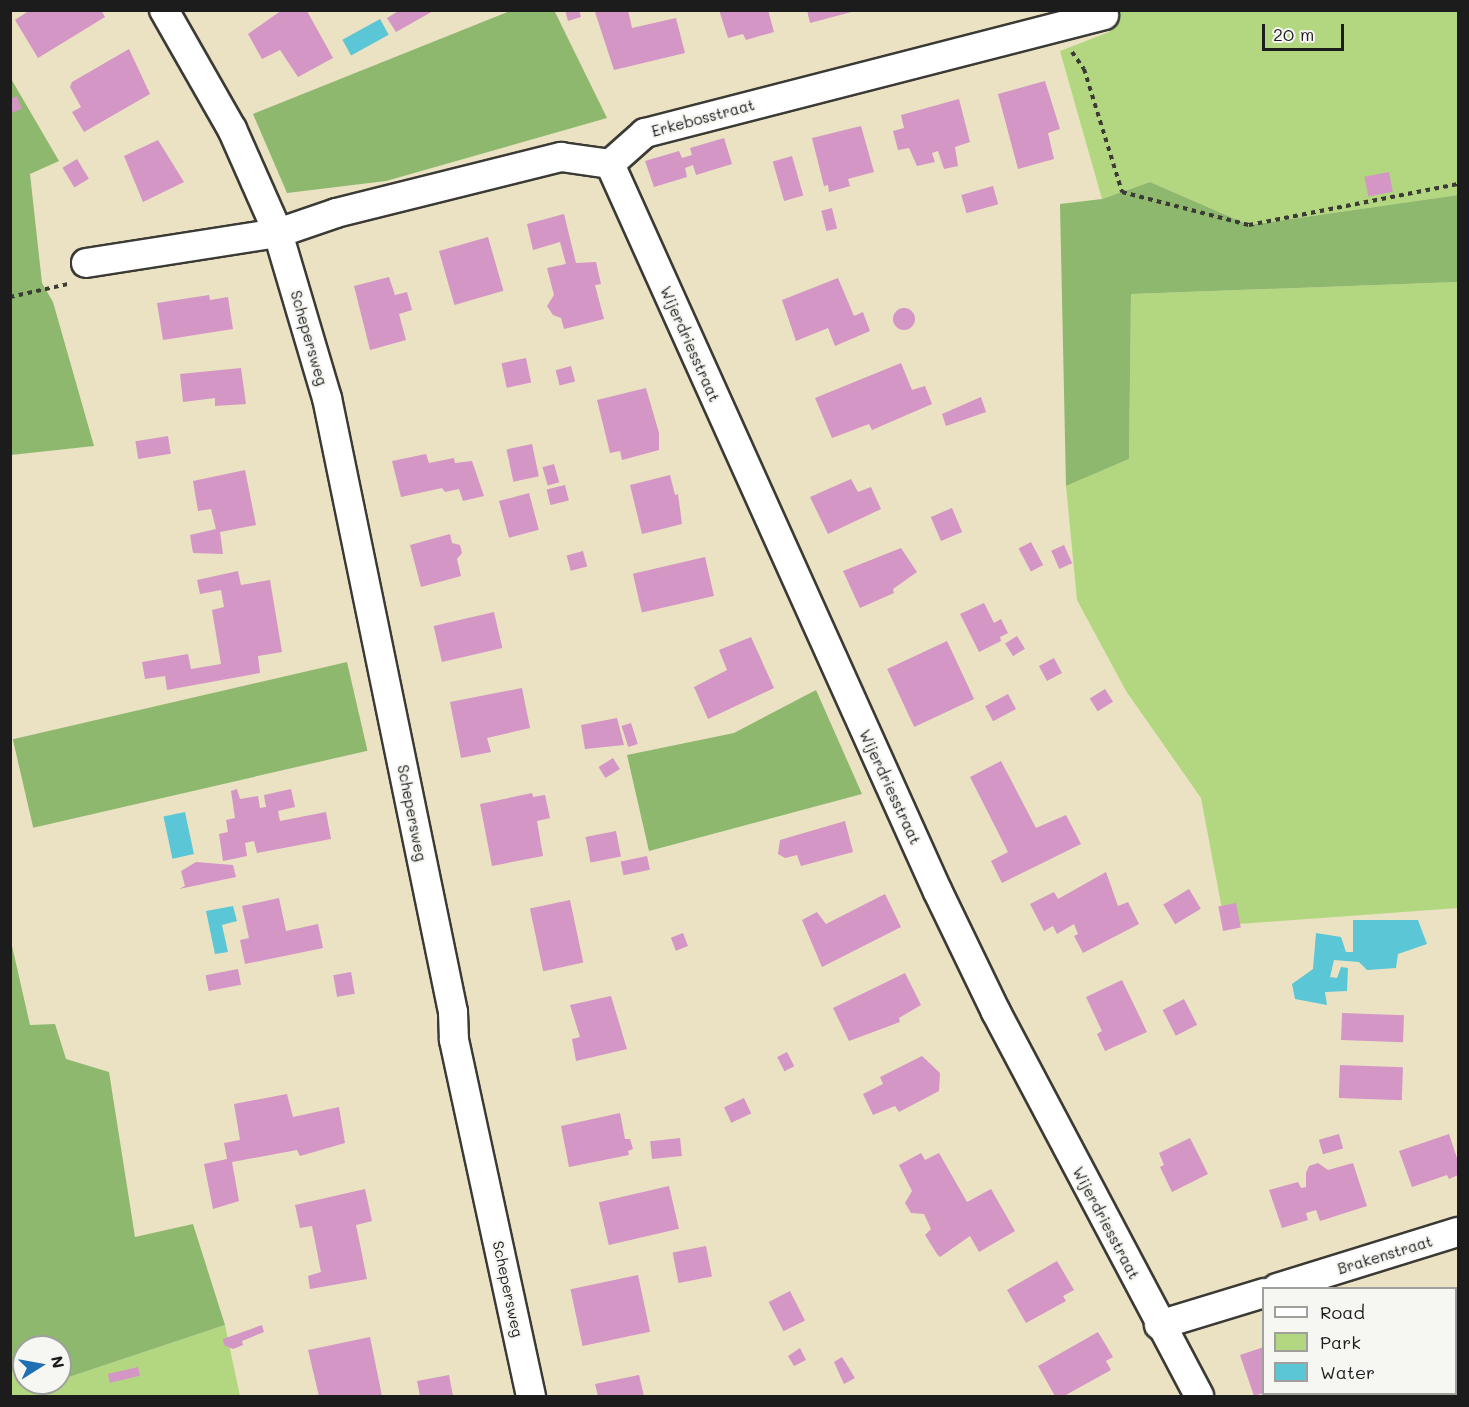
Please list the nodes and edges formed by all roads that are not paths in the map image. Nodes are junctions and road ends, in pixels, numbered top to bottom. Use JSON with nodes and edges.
{"nodes":[{"id":1,"x":164,"y":10,"type":"edge"},
{"id":2,"x":1104,"y":15,"type":"dead end"},
{"id":3,"x":610,"y":164,"type":"junction"},
{"id":4,"x":278,"y":233,"type":"junction"},
{"id":5,"x":86,"y":263,"type":"road end"},
{"id":6,"x":1458,"y":1232,"type":"edge"},
{"id":7,"x":1280,"y":1287,"type":"edge"},
{"id":8,"x":1262,"y":1293,"type":"edge"},
{"id":9,"x":1159,"y":1325,"type":"junction"},
{"id":10,"x":531,"y":1396,"type":"edge"},
{"id":11,"x":1199,"y":1396,"type":"edge"}],
"edges":[{"from":1,"to":4,"type":"street","name":"Schepersweg"},
{"from":2,"to":3,"type":"street","name":"Erkebosstraat"},
{"from":3,"to":4,"type":"street"},
{"from":3,"to":9,"type":"street","name":"Wijerdriesstraat"},
{"from":4,"to":5,"type":"street"},
{"from":4,"to":10,"type":"street","name":"Schepersweg"},
{"from":6,"to":7,"type":"street","name":"Brakenstraat"},
{"from":8,"to":9,"type":"street"},
{"from":9,"to":11,"type":"street","name":"Wijerdriesstraat"}]}
